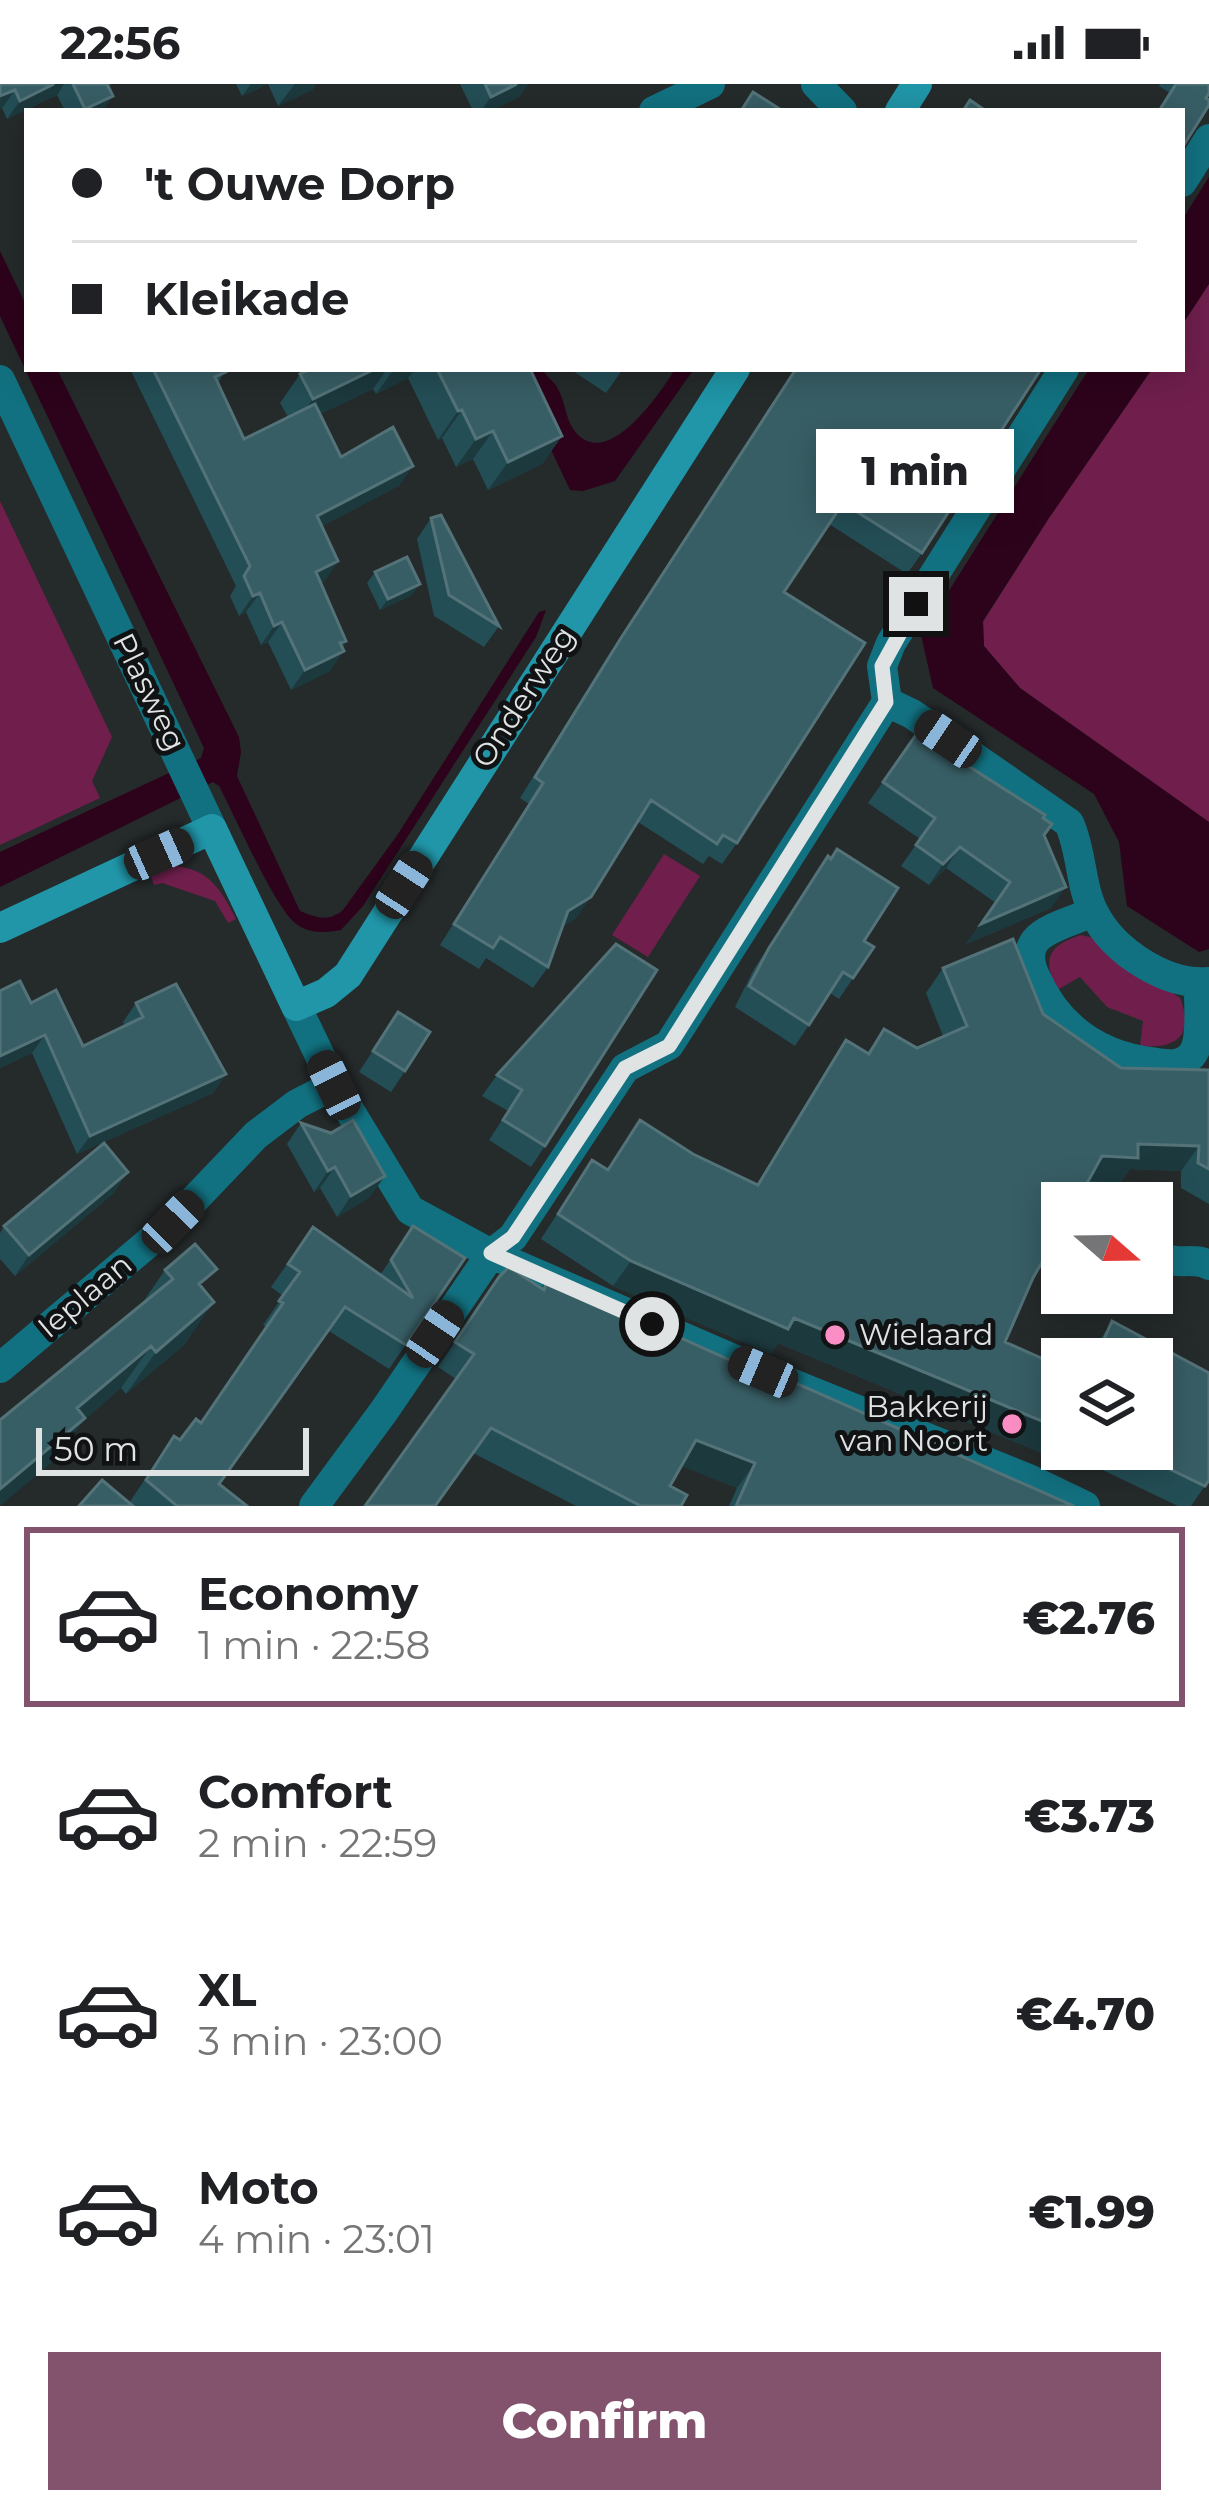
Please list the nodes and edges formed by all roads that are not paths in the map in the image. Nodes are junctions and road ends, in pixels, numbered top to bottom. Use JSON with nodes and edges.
{"nodes":[{"id":1,"x":710,"y":84,"type":"edge"},
{"id":2,"x":816,"y":84,"type":"edge"},
{"id":3,"x":660,"y":108,"type":"edge"},
{"id":4,"x":839,"y":108,"type":"edge"},
{"id":5,"x":1209,"y":139,"type":"edge"},
{"id":6,"x":1185,"y":177,"type":"edge"},
{"id":7,"x":733,"y":372,"type":"edge"},
{"id":8,"x":1062,"y":372,"type":"edge"},
{"id":9,"x":0,"y":380,"type":"edge"},
{"id":10,"x":886,"y":702,"type":"junction"},
{"id":11,"x":212,"y":830,"type":"junction"},
{"id":12,"x":1093,"y":912,"type":"junction"},
{"id":13,"x":0,"y":928,"type":"edge"},
{"id":14,"x":1204,"y":982,"type":"edge"},
{"id":15,"x":296,"y":1006,"type":"junction"},
{"id":16,"x":334,"y":1085,"type":"junction"},
{"id":17,"x":491,"y":1253,"type":"junction"},
{"id":18,"x":1173,"y":1262,"type":"edge"},
{"id":19,"x":1209,"y":1265,"type":"edge"},
{"id":20,"x":0,"y":1369,"type":"edge"},
{"id":21,"x":1071,"y":1503,"type":"edge"},
{"id":22,"x":314,"y":1506,"type":"edge"}],
"edges":[{"from":1,"to":3,"type":"street"},
{"from":2,"to":4,"type":"street"},
{"from":5,"to":6,"type":"street"},
{"from":7,"to":15,"type":"street","name":"Onderweg"},
{"from":8,"to":10,"type":"street"},
{"from":9,"to":11,"type":"street","name":"Plasweg"},
{"from":10,"to":12,"type":"street"},
{"from":10,"to":17,"type":"street"},
{"from":11,"to":13,"type":"street"},
{"from":11,"to":15,"type":"street","name":"Plasweg"},
{"from":12,"to":14,"type":"street"},
{"from":12,"to":14,"type":"street"},
{"from":15,"to":16,"type":"street"},
{"from":16,"to":17,"type":"street"},
{"from":16,"to":20,"type":"street","name":"Ieplaan"},
{"from":17,"to":21,"type":"street"},
{"from":17,"to":22,"type":"street"},
{"from":18,"to":19,"type":"street"}]}
